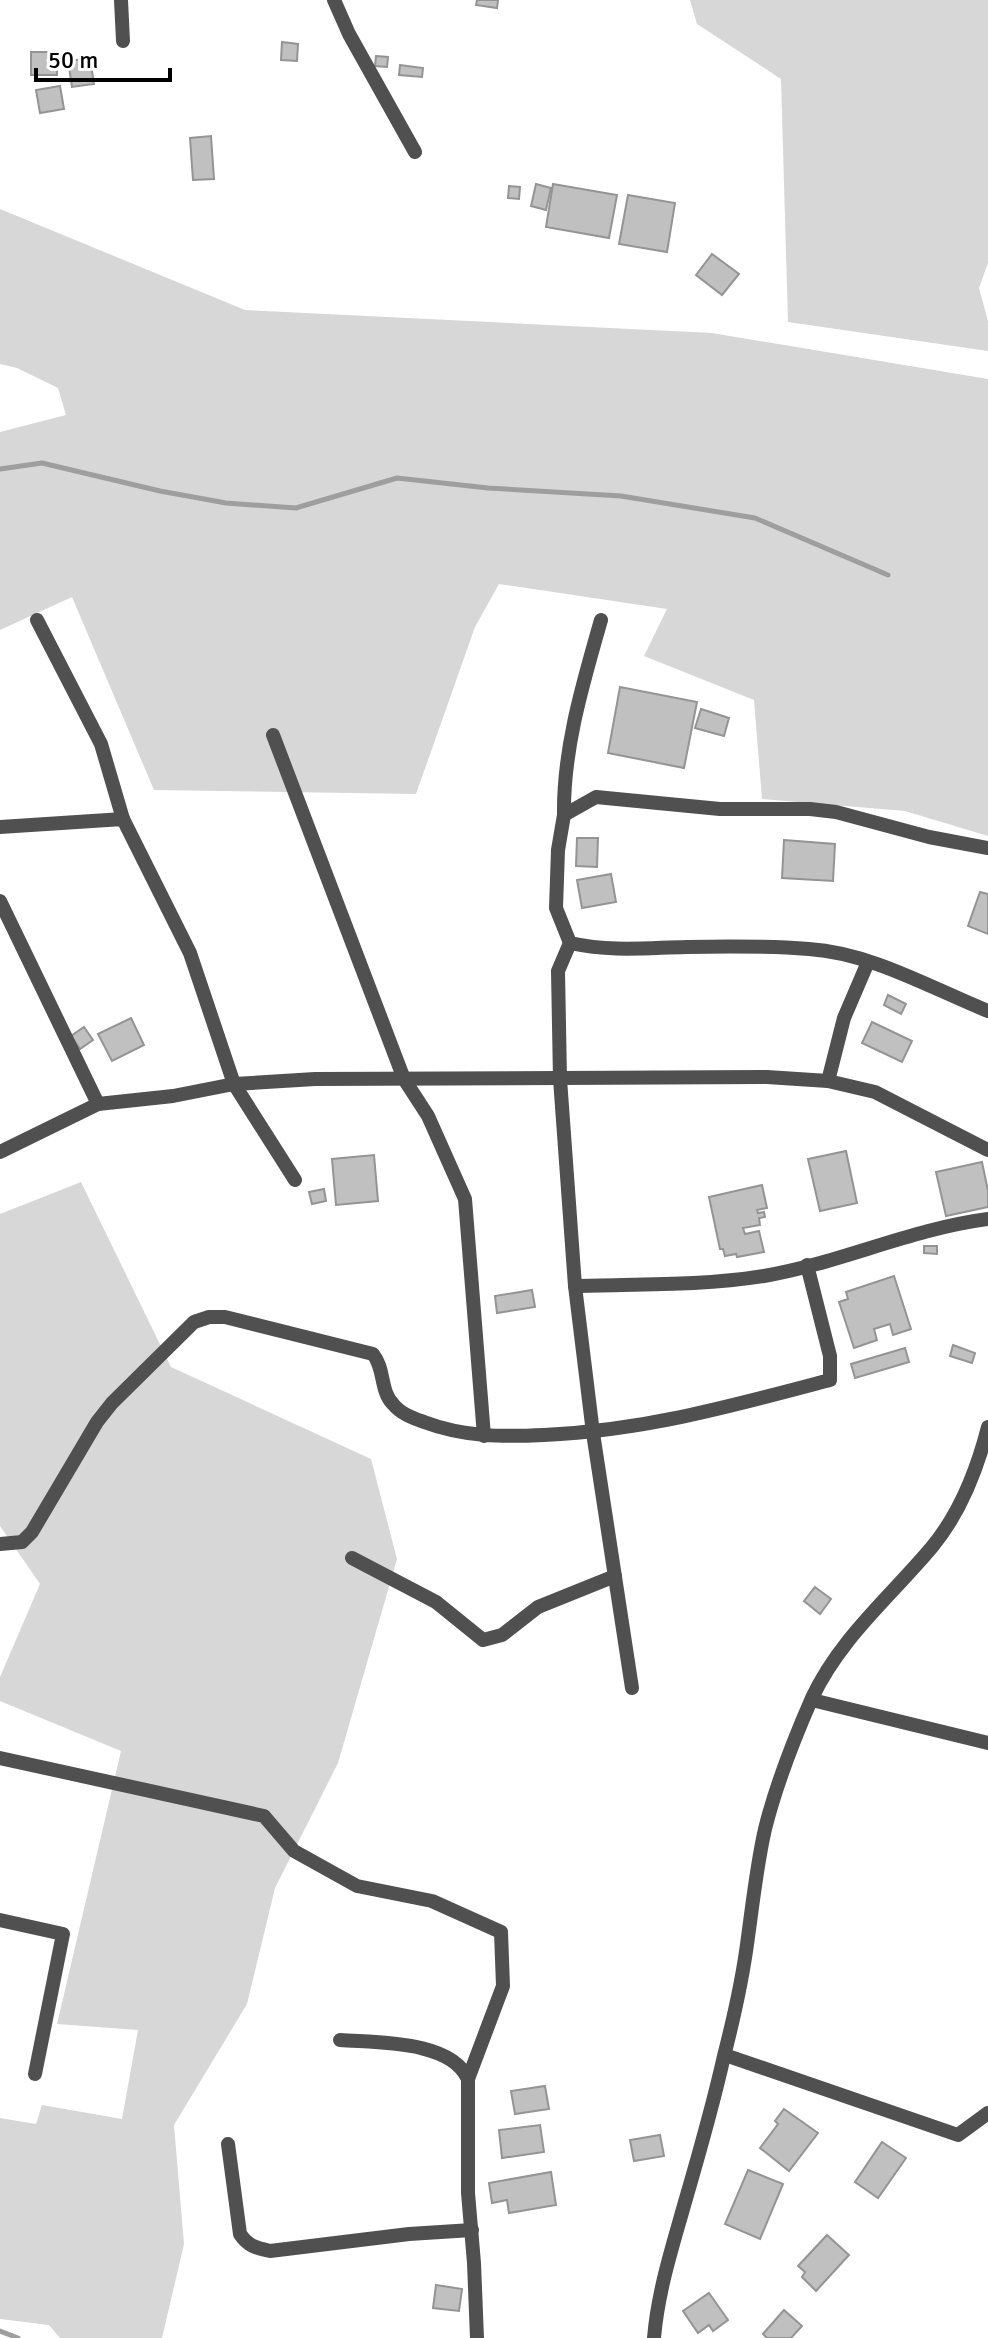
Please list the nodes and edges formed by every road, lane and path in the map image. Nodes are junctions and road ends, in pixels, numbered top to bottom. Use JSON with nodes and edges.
{"nodes":[{"id":1,"x":121,"y":0,"type":"edge"},
{"id":2,"x":334,"y":0,"type":"edge"},
{"id":3,"x":123,"y":41,"type":"dead end"},
{"id":4,"x":415,"y":152,"type":"dead end"},
{"id":5,"x":37,"y":620,"type":"dead end"},
{"id":6,"x":601,"y":620,"type":"dead end"},
{"id":7,"x":273,"y":735,"type":"dead end"},
{"id":8,"x":564,"y":815,"type":"junction"},
{"id":9,"x":123,"y":819,"type":"junction"},
{"id":10,"x":0,"y":827,"type":"edge"},
{"id":11,"x":988,"y":848,"type":"edge"},
{"id":12,"x":0,"y":901,"type":"edge"},
{"id":13,"x":570,"y":943,"type":"junction"},
{"id":14,"x":868,"y":962,"type":"junction"},
{"id":15,"x":988,"y":1011,"type":"edge"},
{"id":16,"x":404,"y":1079,"type":"junction"},
{"id":17,"x":560,"y":1079,"type":"junction"},
{"id":18,"x":828,"y":1081,"type":"junction"},
{"id":19,"x":234,"y":1084,"type":"junction"},
{"id":20,"x":98,"y":1104,"type":"junction"},
{"id":21,"x":988,"y":1150,"type":"edge"},
{"id":22,"x":0,"y":1152,"type":"edge"},
{"id":23,"x":295,"y":1180,"type":"dead end"},
{"id":24,"x":988,"y":1219,"type":"edge"},
{"id":25,"x":807,"y":1265,"type":"junction"},
{"id":26,"x":575,"y":1286,"type":"junction"},
{"id":27,"x":988,"y":1427,"type":"edge"},
{"id":28,"x":593,"y":1433,"type":"junction"},
{"id":29,"x":484,"y":1436,"type":"junction"},
{"id":30,"x":0,"y":1544,"type":"edge"},
{"id":31,"x":352,"y":1558,"type":"dead end"},
{"id":32,"x":615,"y":1576,"type":"junction"},
{"id":33,"x":632,"y":1688,"type":"dead end"},
{"id":34,"x":812,"y":1700,"type":"junction"},
{"id":35,"x":988,"y":1743,"type":"edge"},
{"id":36,"x":0,"y":1758,"type":"edge"},
{"id":37,"x":0,"y":1920,"type":"edge"},
{"id":38,"x":340,"y":2040,"type":"dead end"},
{"id":39,"x":725,"y":2055,"type":"junction"},
{"id":40,"x":35,"y":2074,"type":"dead end"},
{"id":41,"x":468,"y":2079,"type":"junction"},
{"id":42,"x":988,"y":2113,"type":"edge"},
{"id":43,"x":228,"y":2144,"type":"dead end"},
{"id":44,"x":472,"y":2230,"type":"junction"},
{"id":45,"x":477,"y":2338,"type":"edge"},
{"id":46,"x":654,"y":2338,"type":"edge"}],
"edges":[{"from":1,"to":3,"type":"street"},
{"from":2,"to":4,"type":"street"},
{"from":5,"to":9,"type":"street"},
{"from":6,"to":8,"type":"street"},
{"from":7,"to":16,"type":"street"},
{"from":8,"to":11,"type":"street"},
{"from":8,"to":13,"type":"street"},
{"from":9,"to":10,"type":"street"},
{"from":9,"to":19,"type":"street"},
{"from":12,"to":20,"type":"street"},
{"from":13,"to":14,"type":"street"},
{"from":13,"to":17,"type":"street"},
{"from":14,"to":15,"type":"street"},
{"from":14,"to":18,"type":"street"},
{"from":16,"to":17,"type":"street"},
{"from":16,"to":19,"type":"street"},
{"from":16,"to":29,"type":"street"},
{"from":17,"to":18,"type":"street"},
{"from":17,"to":26,"type":"street"},
{"from":18,"to":21,"type":"street"},
{"from":19,"to":20,"type":"street"},
{"from":19,"to":23,"type":"street"},
{"from":20,"to":22,"type":"street"},
{"from":24,"to":25,"type":"street"},
{"from":25,"to":26,"type":"street"},
{"from":25,"to":28,"type":"street"},
{"from":26,"to":28,"type":"street"},
{"from":27,"to":34,"type":"street"},
{"from":28,"to":29,"type":"street"},
{"from":28,"to":32,"type":"street"},
{"from":29,"to":30,"type":"street"},
{"from":31,"to":32,"type":"street"},
{"from":32,"to":33,"type":"street"},
{"from":34,"to":35,"type":"street"},
{"from":34,"to":39,"type":"street"},
{"from":36,"to":41,"type":"street"},
{"from":37,"to":40,"type":"street"},
{"from":38,"to":41,"type":"street"},
{"from":39,"to":42,"type":"street"},
{"from":39,"to":46,"type":"street"},
{"from":41,"to":44,"type":"street"},
{"from":43,"to":44,"type":"street"},
{"from":44,"to":45,"type":"street"}]}
